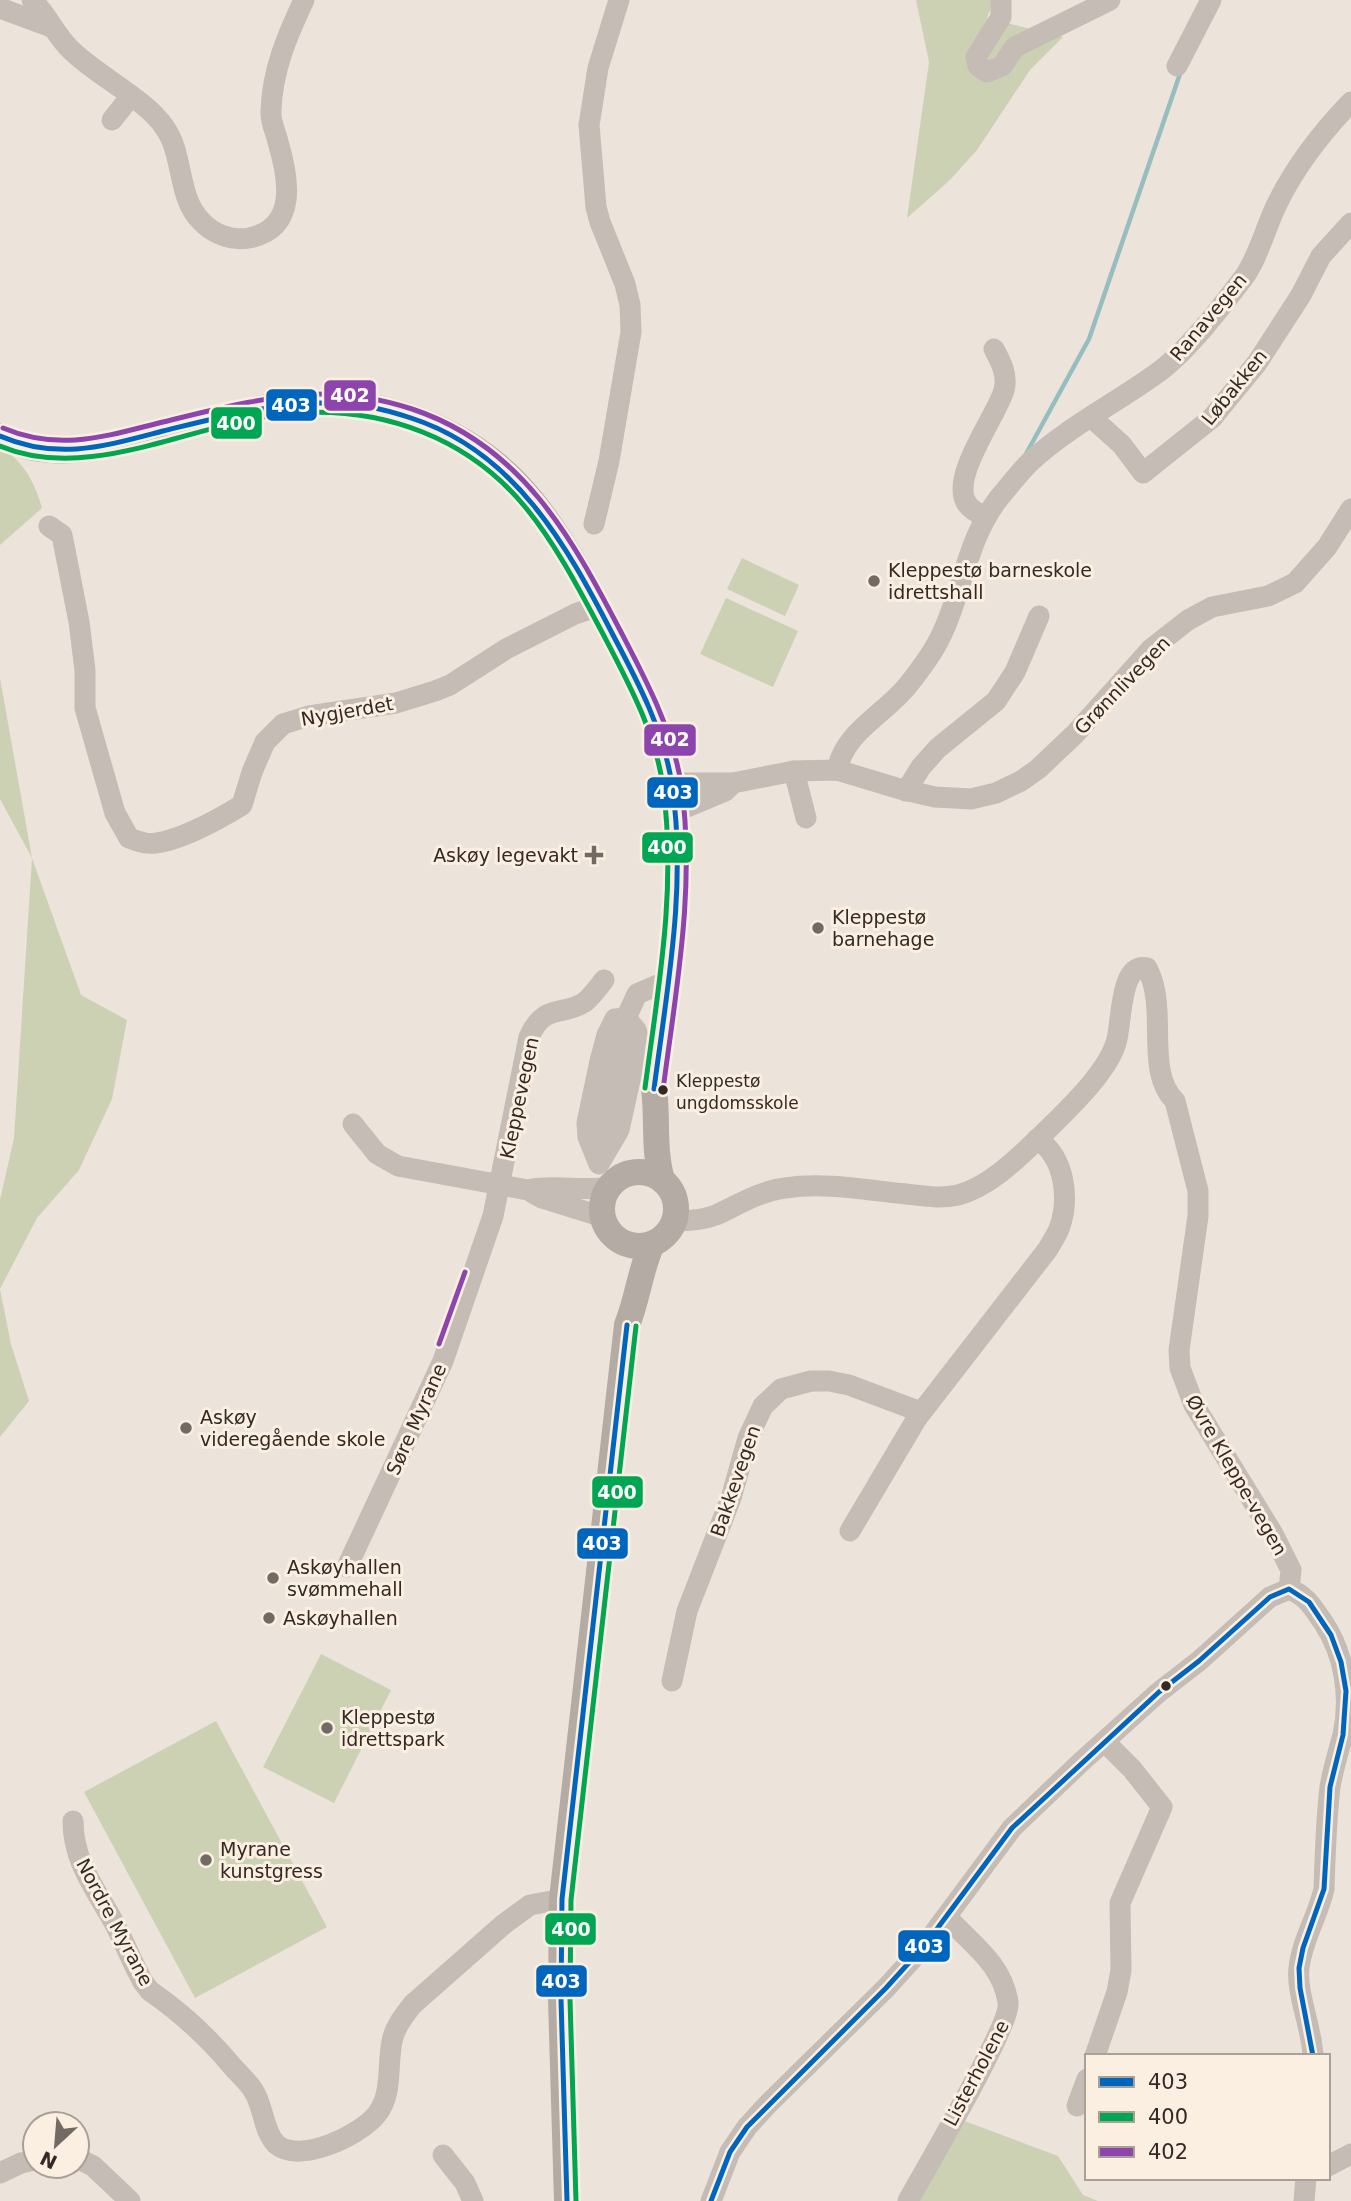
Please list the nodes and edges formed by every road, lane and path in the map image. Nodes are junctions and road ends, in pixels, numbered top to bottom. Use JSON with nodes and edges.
{"nodes":[{"id":1,"x":32,"y":0,"type":"edge"},
{"id":2,"x":304,"y":0,"type":"edge"},
{"id":3,"x":618,"y":0,"type":"edge"},
{"id":4,"x":1001,"y":0,"type":"edge"},
{"id":5,"x":1110,"y":0,"type":"edge"},
{"id":6,"x":1211,"y":0,"type":"edge"},
{"id":7,"x":0,"y":8,"type":"edge"},
{"id":8,"x":51,"y":27,"type":"junction"},
{"id":9,"x":1177,"y":66,"type":"dead end"},
{"id":10,"x":131,"y":96,"type":"junction"},
{"id":11,"x":1351,"y":102,"type":"edge"},
{"id":12,"x":112,"y":120,"type":"dead end"},
{"id":13,"x":1351,"y":223,"type":"edge"},
{"id":14,"x":994,"y":349,"type":"dead end"},
{"id":15,"x":1091,"y":417,"type":"junction"},
{"id":16,"x":2,"y":437,"type":"edge"},
{"id":17,"x":1351,"y":509,"type":"edge"},
{"id":18,"x":986,"y":517,"type":"junction"},
{"id":19,"x":594,"y":524,"type":"dead end"},
{"id":20,"x":49,"y":526,"type":"dead end"},
{"id":21,"x":598,"y":606,"type":"junction"},
{"id":22,"x":1039,"y":616,"type":"dead end"},
{"id":23,"x":837,"y":770,"type":"junction"},
{"id":24,"x":794,"y":771,"type":"junction"},
{"id":25,"x":672,"y":783,"type":"junction"},
{"id":26,"x":733,"y":783,"type":"junction"},
{"id":27,"x":906,"y":791,"type":"junction"},
{"id":28,"x":675,"y":811,"type":"junction"},
{"id":29,"x":806,"y":817,"type":"dead end"},
{"id":30,"x":604,"y":981,"type":"dead end"},
{"id":31,"x":666,"y":984,"type":"junction"},
{"id":32,"x":626,"y":1018,"type":"junction"},
{"id":33,"x":654,"y":1089,"type":"junction"},
{"id":34,"x":353,"y":1124,"type":"dead end"},
{"id":35,"x":1037,"y":1139,"type":"junction"},
{"id":36,"x":612,"y":1177,"type":"junction"},
{"id":37,"x":662,"y":1180,"type":"junction"},
{"id":38,"x":500,"y":1185,"type":"junction"},
{"id":39,"x":528,"y":1190,"type":"junction"},
{"id":40,"x":603,"y":1217,"type":"junction"},
{"id":41,"x":674,"y":1221,"type":"junction"},
{"id":42,"x":622,"y":1242,"type":"junction"},
{"id":43,"x":652,"y":1244,"type":"junction"},
{"id":44,"x":628,"y":1325,"type":"junction"},
{"id":45,"x":921,"y":1412,"type":"junction"},
{"id":46,"x":850,"y":1531,"type":"dead end"},
{"id":47,"x":347,"y":1567,"type":"dead end"},
{"id":48,"x":1289,"y":1589,"type":"junction"},
{"id":49,"x":672,"y":1681,"type":"dead end"},
{"id":50,"x":1105,"y":1742,"type":"junction"},
{"id":51,"x":73,"y":1821,"type":"dead end"},
{"id":52,"x":562,"y":1899,"type":"junction"},
{"id":53,"x":947,"y":1917,"type":"junction"},
{"id":54,"x":1096,"y":2054,"type":"edge"},
{"id":55,"x":1313,"y":2054,"type":"edge"},
{"id":56,"x":1085,"y":2084,"type":"edge"},
{"id":57,"x":1077,"y":2106,"type":"dead end"},
{"id":58,"x":1351,"y":2154,"type":"edge"},
{"id":59,"x":443,"y":2155,"type":"dead end"},
{"id":60,"x":21,"y":2163,"type":"edge"},
{"id":61,"x":91,"y":2165,"type":"edge"},
{"id":62,"x":1330,"y":2165,"type":"edge"},
{"id":63,"x":0,"y":2173,"type":"edge"},
{"id":64,"x":1306,"y":2180,"type":"edge"},
{"id":65,"x":130,"y":2201,"type":"edge"},
{"id":66,"x":473,"y":2201,"type":"edge"},
{"id":67,"x":567,"y":2201,"type":"edge"},
{"id":68,"x":711,"y":2201,"type":"edge"},
{"id":69,"x":908,"y":2201,"type":"edge"},
{"id":70,"x":1304,"y":2201,"type":"edge"}],
"edges":[{"from":1,"to":8,"type":"street"},
{"from":2,"to":10,"type":"street"},
{"from":3,"to":19,"type":"street"},
{"from":4,"to":5,"type":"street"},
{"from":6,"to":9,"type":"street"},
{"from":7,"to":8,"type":"street"},
{"from":8,"to":10,"type":"street"},
{"from":10,"to":12,"type":"street"},
{"from":11,"to":15,"type":"street","name":"Ranavegen"},
{"from":13,"to":15,"type":"street","name":"Løbakken"},
{"from":14,"to":18,"type":"street"},
{"from":15,"to":18,"type":"street","name":"Ranavegen"},
{"from":16,"to":21,"type":"main road"},
{"from":17,"to":27,"type":"street","name":"Grønnlivegen"},
{"from":18,"to":23,"type":"street","name":"Ranavegen"},
{"from":20,"to":21,"type":"street","name":"Nygjerdet"},
{"from":21,"to":25,"type":"main road"},
{"from":22,"to":27,"type":"street"},
{"from":23,"to":24,"type":"street","name":"Grønnlivegen"},
{"from":23,"to":27,"type":"street","name":"Grønnlivegen"},
{"from":24,"to":26,"type":"street","name":"Grønnlivegen"},
{"from":24,"to":29,"type":"street"},
{"from":25,"to":26,"type":"street","name":"Grønnlivegen"},
{"from":25,"to":28,"type":"main road"},
{"from":26,"to":28,"type":"street","name":"Grønnlivegen"},
{"from":28,"to":31,"type":"main road"},
{"from":30,"to":38,"type":"street","name":"Kleppevegen"},
{"from":31,"to":32,"type":"street"},
{"from":31,"to":33,"type":"main road"},
{"from":32,"to":36,"type":"street"},
{"from":32,"to":36,"type":"street"},
{"from":33,"to":36,"type":"main road"},
{"from":33,"to":37,"type":"main road"},
{"from":34,"to":38,"type":"street"},
{"from":35,"to":41,"type":"street","name":"Øvre Kleppe-vegen"},
{"from":35,"to":45,"type":"street"},
{"from":35,"to":48,"type":"street","name":"Øvre Kleppe-vegen"},
{"from":36,"to":37,"type":"main road"},
{"from":36,"to":39,"type":"street","name":"Kleppevegen"},
{"from":36,"to":40,"type":"main road"},
{"from":37,"to":41,"type":"main road"},
{"from":38,"to":39,"type":"street","name":"Kleppevegen"},
{"from":38,"to":47,"type":"street","name":"Søre Myrane"},
{"from":39,"to":40,"type":"street","name":"Kleppevegen"},
{"from":40,"to":42,"type":"main road"},
{"from":41,"to":43,"type":"main road"},
{"from":42,"to":43,"type":"main road"},
{"from":42,"to":44,"type":"main road"},
{"from":43,"to":44,"type":"main road"},
{"from":44,"to":52,"type":"main road"},
{"from":45,"to":46,"type":"street"},
{"from":45,"to":49,"type":"street","name":"Bakkevegen"},
{"from":48,"to":50,"type":"street"},
{"from":48,"to":55,"type":"street"},
{"from":50,"to":53,"type":"street"},
{"from":50,"to":54,"type":"street"},
{"from":51,"to":52,"type":"street","name":"Nordre Myrane"},
{"from":52,"to":67,"type":"main road"},
{"from":53,"to":68,"type":"street"},
{"from":53,"to":69,"type":"street","name":"Listerholene"},
{"from":56,"to":57,"type":"street"},
{"from":58,"to":62,"type":"street"},
{"from":59,"to":66,"type":"street"},
{"from":60,"to":63,"type":"street"},
{"from":61,"to":65,"type":"street"},
{"from":64,"to":70,"type":"street"}]}
